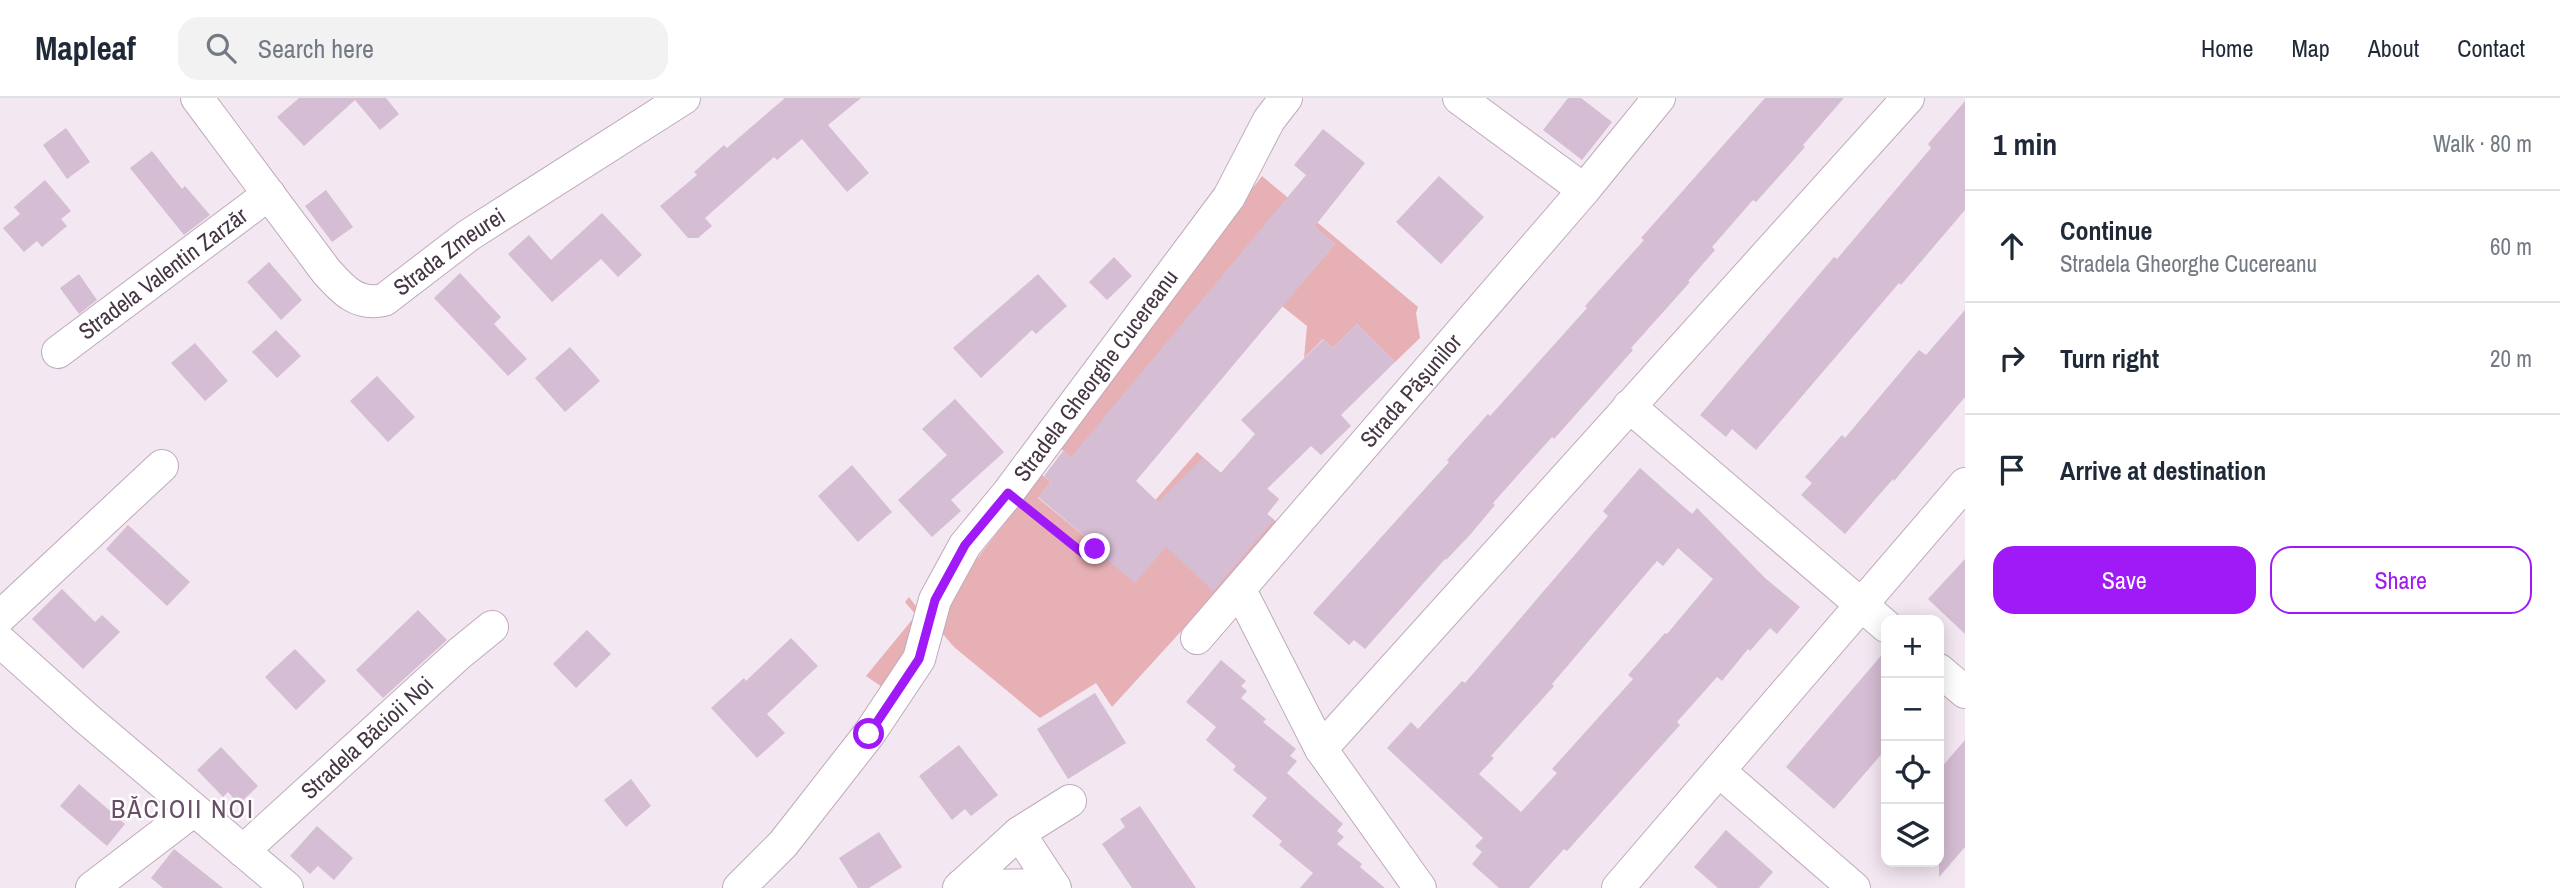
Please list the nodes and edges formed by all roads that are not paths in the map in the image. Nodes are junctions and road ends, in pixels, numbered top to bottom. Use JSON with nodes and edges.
{"nodes":[{"id":1,"x":197,"y":98,"type":"edge"},
{"id":2,"x":684,"y":98,"type":"edge"},
{"id":3,"x":1286,"y":98,"type":"edge"},
{"id":4,"x":1459,"y":98,"type":"edge"},
{"id":5,"x":1660,"y":98,"type":"edge"},
{"id":6,"x":1908,"y":98,"type":"edge"},
{"id":7,"x":1584,"y":190,"type":"junction"},
{"id":8,"x":269,"y":194,"type":"junction"},
{"id":9,"x":58,"y":352,"type":"dead end"},
{"id":10,"x":1629,"y":406,"type":"junction"},
{"id":11,"x":162,"y":466,"type":"dead end"},
{"id":12,"x":1965,"y":484,"type":"edge"},
{"id":13,"x":1240,"y":590,"type":"junction"},
{"id":14,"x":1862,"y":605,"type":"junction"},
{"id":15,"x":0,"y":617,"type":"edge"},
{"id":16,"x":1881,"y":622,"type":"edge"},
{"id":17,"x":492,"y":627,"type":"dead end"},
{"id":18,"x":1197,"y":638,"type":"dead end"},
{"id":19,"x":0,"y":641,"type":"edge"},
{"id":20,"x":1944,"y":674,"type":"edge"},
{"id":21,"x":1965,"y":692,"type":"edge"},
{"id":22,"x":1321,"y":749,"type":"junction"},
{"id":23,"x":1719,"y":771,"type":"junction"},
{"id":24,"x":1070,"y":801,"type":"dead end"},
{"id":25,"x":194,"y":810,"type":"junction"},
{"id":26,"x":1019,"y":833,"type":"junction"},
{"id":27,"x":243,"y":851,"type":"junction"},
{"id":28,"x":1054,"y":886,"type":"edge"},
{"id":29,"x":960,"y":887,"type":"edge"},
{"id":30,"x":92,"y":888,"type":"edge"},
{"id":31,"x":287,"y":888,"type":"edge"},
{"id":32,"x":739,"y":888,"type":"edge"},
{"id":33,"x":1419,"y":888,"type":"edge"},
{"id":34,"x":1618,"y":888,"type":"edge"},
{"id":35,"x":1854,"y":888,"type":"edge"}],
"edges":[{"from":1,"to":8,"type":"street","name":"Strada Zmeurei"},
{"from":2,"to":8,"type":"street","name":"Strada Zmeurei"},
{"from":3,"to":32,"type":"street","name":"Stradela Gheorghe Cucereanu"},
{"from":4,"to":7,"type":"street"},
{"from":5,"to":7,"type":"street","name":"Strada Pășunilor"},
{"from":6,"to":10,"type":"street"},
{"from":7,"to":13,"type":"street","name":"Strada Pășunilor"},
{"from":8,"to":9,"type":"street","name":"Stradela Valentin Zarzăr"},
{"from":10,"to":14,"type":"street"},
{"from":10,"to":22,"type":"street"},
{"from":11,"to":15,"type":"street"},
{"from":12,"to":14,"type":"street"},
{"from":13,"to":18,"type":"street","name":"Strada Pășunilor"},
{"from":13,"to":22,"type":"street"},
{"from":14,"to":16,"type":"street"},
{"from":14,"to":23,"type":"street"},
{"from":17,"to":27,"type":"street","name":"Stradela Băcioii Noi"},
{"from":19,"to":25,"type":"street"},
{"from":20,"to":21,"type":"street"},
{"from":22,"to":33,"type":"street"},
{"from":23,"to":34,"type":"street"},
{"from":23,"to":35,"type":"street"},
{"from":24,"to":26,"type":"street"},
{"from":25,"to":27,"type":"street"},
{"from":25,"to":30,"type":"street"},
{"from":26,"to":28,"type":"street"},
{"from":26,"to":29,"type":"street"},
{"from":27,"to":31,"type":"street"},
{"from":28,"to":29,"type":"street"}]}
